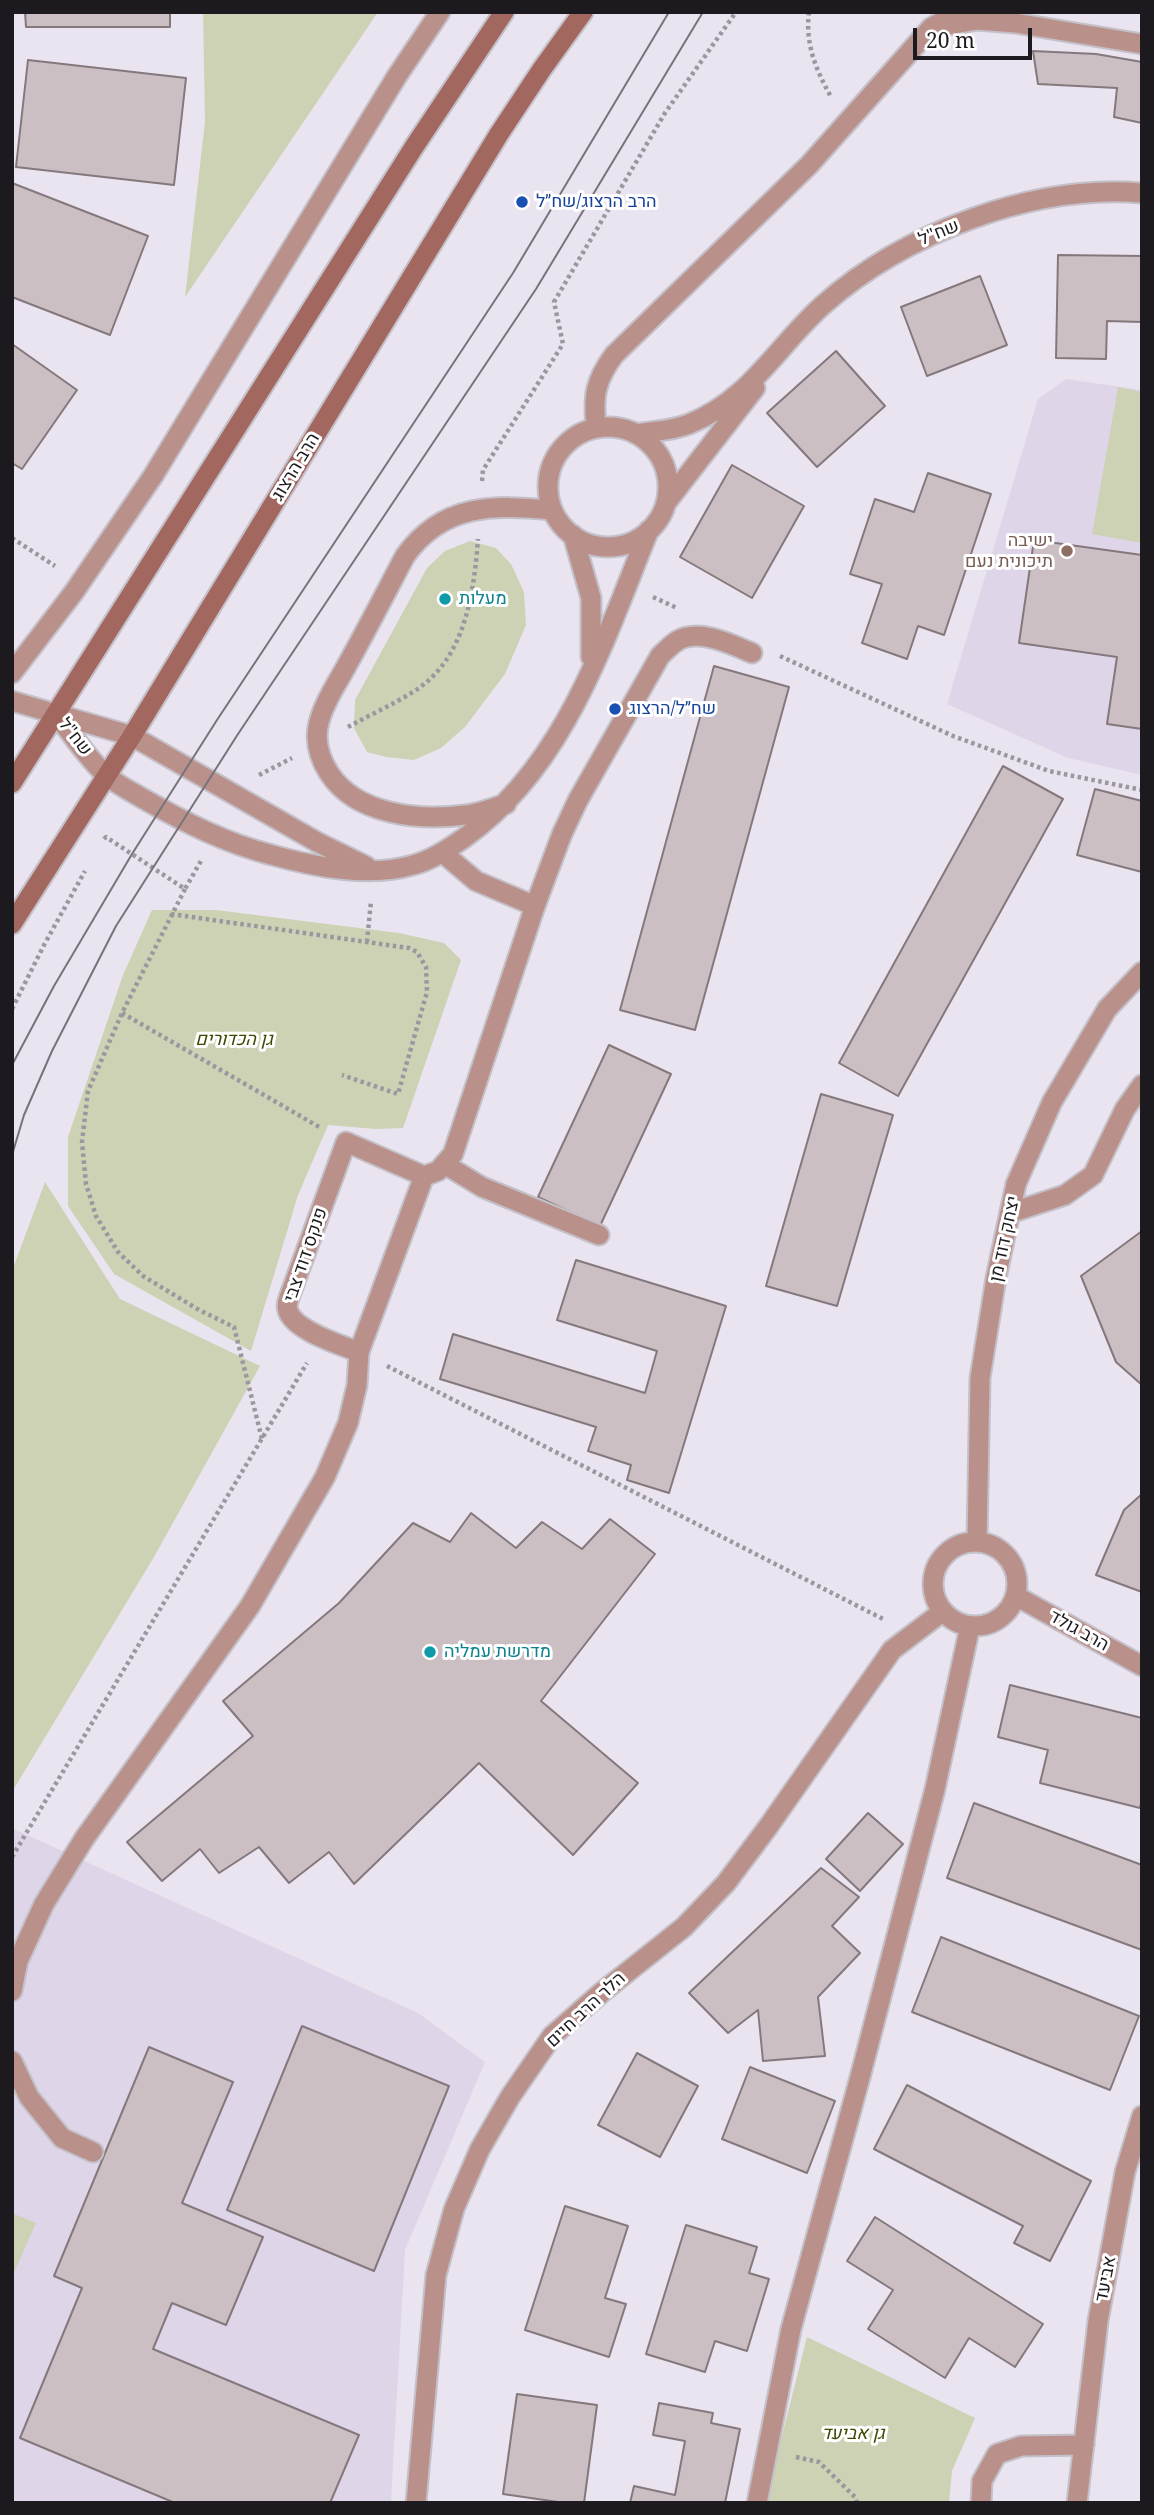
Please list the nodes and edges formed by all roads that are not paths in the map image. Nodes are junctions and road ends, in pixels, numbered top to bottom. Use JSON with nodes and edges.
{"nodes":[{"id":1,"x":440,"y":12,"type":"edge"},
{"id":2,"x":503,"y":12,"type":"edge"},
{"id":3,"x":583,"y":12,"type":"edge"},
{"id":4,"x":958,"y":12,"type":"edge"},
{"id":5,"x":932,"y":28,"type":"junction"},
{"id":6,"x":1142,"y":44,"type":"edge"},
{"id":7,"x":1142,"y":193,"type":"edge"},
{"id":8,"x":775,"y":359,"type":"junction"},
{"id":9,"x":596,"y":427,"type":"junction"},
{"id":10,"x":636,"y":434,"type":"junction"},
{"id":11,"x":666,"y":503,"type":"junction"},
{"id":12,"x":552,"y":510,"type":"junction"},
{"id":13,"x":649,"y":530,"type":"junction"},
{"id":14,"x":573,"y":535,"type":"junction"},
{"id":15,"x":752,"y":653,"type":"dead end"},
{"id":16,"x":12,"y":673,"type":"edge"},
{"id":17,"x":589,"y":675,"type":"junction"},
{"id":18,"x":12,"y":701,"type":"edge"},
{"id":19,"x":55,"y":714,"type":"junction"},
{"id":20,"x":132,"y":736,"type":"junction"},
{"id":21,"x":106,"y":776,"type":"junction"},
{"id":22,"x":12,"y":783,"type":"edge"},
{"id":23,"x":507,"y":803,"type":"junction"},
{"id":24,"x":443,"y":852,"type":"junction"},
{"id":25,"x":373,"y":870,"type":"junction"},
{"id":26,"x":535,"y":906,"type":"junction"},
{"id":27,"x":12,"y":924,"type":"edge"},
{"id":28,"x":1142,"y":972,"type":"edge"},
{"id":29,"x":1142,"y":1085,"type":"edge"},
{"id":30,"x":446,"y":1165,"type":"junction"},
{"id":31,"x":424,"y":1175,"type":"junction"},
{"id":32,"x":1010,"y":1213,"type":"junction"},
{"id":33,"x":599,"y":1235,"type":"dead end"},
{"id":34,"x":368,"y":1357,"type":"junction"},
{"id":35,"x":977,"y":1541,"type":"junction"},
{"id":36,"x":1016,"y":1596,"type":"junction"},
{"id":37,"x":942,"y":1612,"type":"junction"},
{"id":38,"x":970,"y":1626,"type":"junction"},
{"id":39,"x":1142,"y":1666,"type":"edge"},
{"id":40,"x":12,"y":1992,"type":"edge"},
{"id":41,"x":12,"y":2061,"type":"edge"},
{"id":42,"x":1142,"y":2116,"type":"edge"},
{"id":43,"x":93,"y":2152,"type":"dead end"},
{"id":44,"x":1084,"y":2445,"type":"junction"},
{"id":45,"x":416,"y":2503,"type":"edge"},
{"id":46,"x":757,"y":2503,"type":"edge"},
{"id":47,"x":981,"y":2503,"type":"edge"},
{"id":48,"x":1077,"y":2503,"type":"edge"}],
"edges":[{"from":1,"to":16,"type":"street"},
{"from":2,"to":19,"type":"main road"},
{"from":3,"to":20,"type":"main road","name":"הרב הרצוג"},
{"from":4,"to":5,"type":"street"},
{"from":5,"to":6,"type":"street"},
{"from":5,"to":9,"type":"street"},
{"from":7,"to":8,"type":"street","name":"שח\"ל"},
{"from":8,"to":10,"type":"street","name":"שח\"ל"},
{"from":8,"to":11,"type":"street","name":"שח\"ל"},
{"from":9,"to":10,"type":"street"},
{"from":9,"to":12,"type":"street"},
{"from":10,"to":11,"type":"street"},
{"from":11,"to":13,"type":"street"},
{"from":12,"to":14,"type":"street"},
{"from":12,"to":23,"type":"street"},
{"from":13,"to":14,"type":"street"},
{"from":13,"to":17,"type":"street","name":"שח\"ל"},
{"from":14,"to":17,"type":"street","name":"שח\"ל"},
{"from":15,"to":26,"type":"street"},
{"from":17,"to":23,"type":"street","name":"שח\"ל"},
{"from":18,"to":19,"type":"street"},
{"from":19,"to":20,"type":"street","name":"שח\"ל"},
{"from":19,"to":21,"type":"street","name":"שח\"ל"},
{"from":19,"to":22,"type":"main road"},
{"from":20,"to":21,"type":"main road","name":"הרב הרצוג"},
{"from":20,"to":25,"type":"street","name":"שח\"ל"},
{"from":21,"to":25,"type":"street","name":"שח\"ל"},
{"from":21,"to":27,"type":"main road","name":"הרב הרצוג"},
{"from":23,"to":24,"type":"street","name":"שח\"ל"},
{"from":24,"to":25,"type":"street","name":"שח\"ל"},
{"from":24,"to":26,"type":"street"},
{"from":26,"to":30,"type":"street"},
{"from":28,"to":32,"type":"street","name":"יצחק דוד מן"},
{"from":29,"to":32,"type":"street"},
{"from":30,"to":31,"type":"street"},
{"from":30,"to":33,"type":"street"},
{"from":31,"to":34,"type":"street"},
{"from":31,"to":34,"type":"street","name":"פנקס דוד צבי"},
{"from":32,"to":35,"type":"street","name":"יצחק דוד מן"},
{"from":34,"to":40,"type":"street"},
{"from":35,"to":36,"type":"street"},
{"from":35,"to":37,"type":"street"},
{"from":36,"to":38,"type":"street"},
{"from":36,"to":39,"type":"street","name":"הרב גולד"},
{"from":37,"to":38,"type":"street"},
{"from":37,"to":45,"type":"street","name":"הלר הרב חיים"},
{"from":38,"to":46,"type":"street"},
{"from":41,"to":43,"type":"street"},
{"from":42,"to":44,"type":"street","name":"אביעד"},
{"from":44,"to":47,"type":"street"},
{"from":44,"to":48,"type":"street","name":"אביעד"}]}
